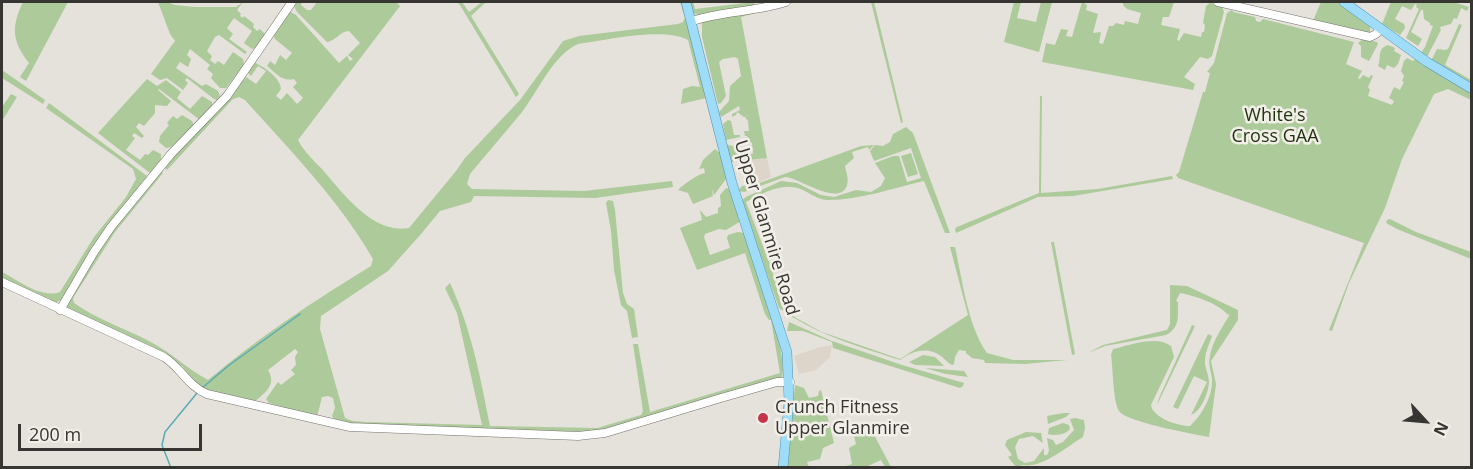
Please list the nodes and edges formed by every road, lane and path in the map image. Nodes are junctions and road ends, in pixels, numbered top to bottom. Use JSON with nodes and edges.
{"nodes":[{"id":1,"x":292,"y":2,"type":"edge"},
{"id":2,"x":686,"y":2,"type":"edge"},
{"id":3,"x":786,"y":2,"type":"edge"},
{"id":4,"x":1218,"y":2,"type":"edge"},
{"id":5,"x":1344,"y":2,"type":"edge"},
{"id":6,"x":692,"y":21,"type":"junction"},
{"id":7,"x":1380,"y":29,"type":"junction"},
{"id":8,"x":1472,"y":89,"type":"edge"},
{"id":9,"x":2,"y":282,"type":"edge"},
{"id":10,"x":60,"y":310,"type":"junction"},
{"id":11,"x":790,"y":382,"type":"junction"},
{"id":12,"x":783,"y":468,"type":"edge"}],
"edges":[{"from":1,"to":10,"type":"street"},
{"from":2,"to":6,"type":"main road","name":"Upper Glanmire Road"},
{"from":3,"to":6,"type":"street"},
{"from":4,"to":7,"type":"street"},
{"from":5,"to":7,"type":"main road"},
{"from":6,"to":11,"type":"main road","name":"Upper Glanmire Road"},
{"from":7,"to":8,"type":"main road"},
{"from":9,"to":10,"type":"street"},
{"from":10,"to":11,"type":"street"},
{"from":11,"to":12,"type":"main road","name":"Upper Glanmire Road"}]}
